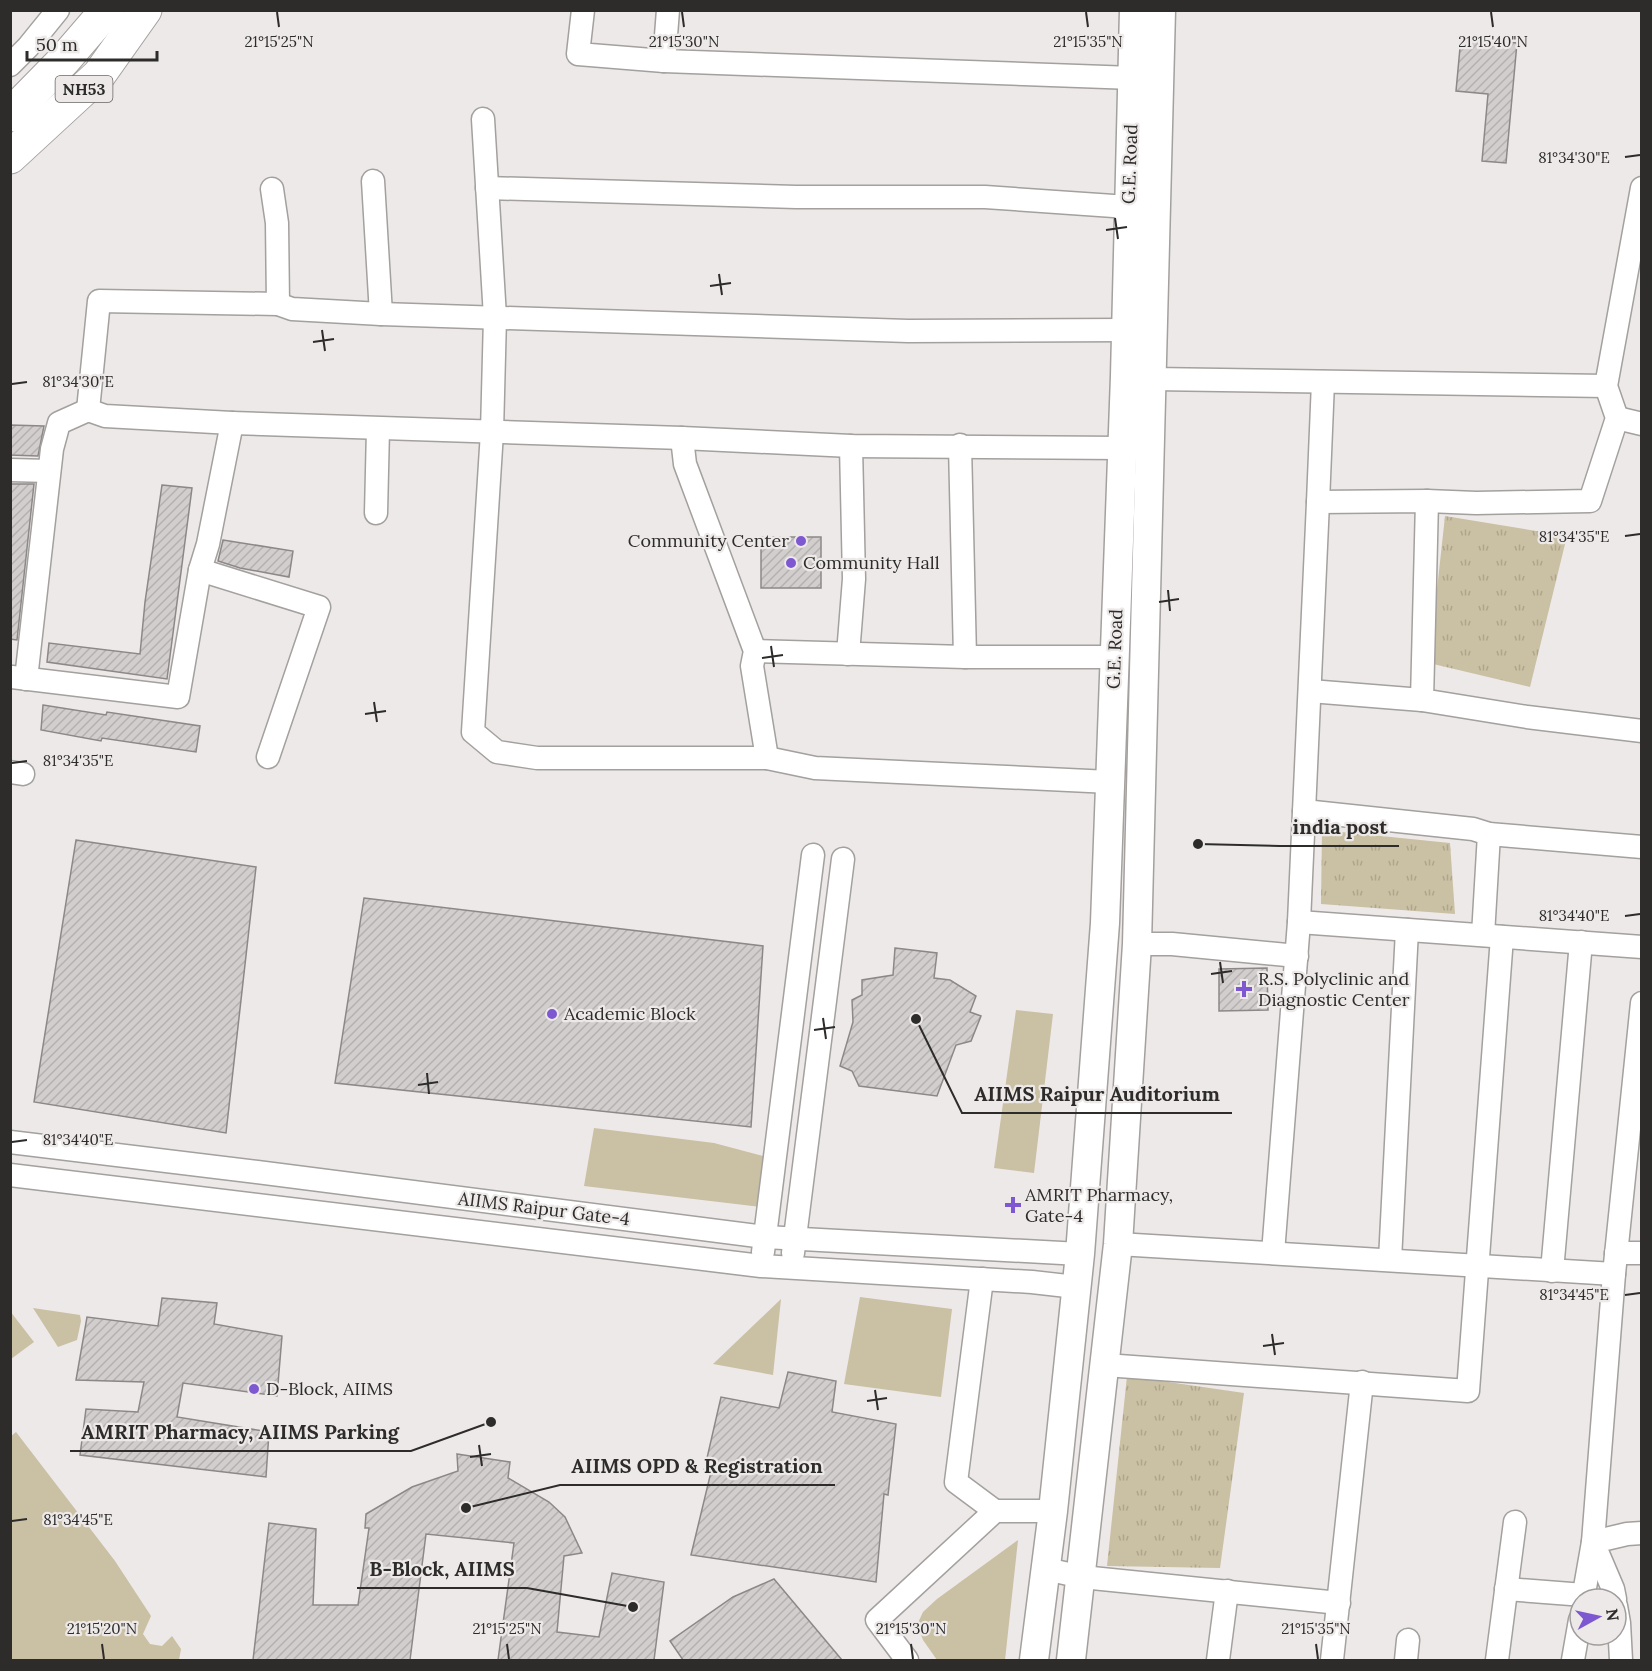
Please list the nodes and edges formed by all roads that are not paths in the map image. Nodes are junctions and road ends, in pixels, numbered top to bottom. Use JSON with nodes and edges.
{"nodes":[{"id":1,"x":58,"y":10,"type":"edge"},
{"id":2,"x":107,"y":10,"type":"edge"},
{"id":3,"x":145,"y":10,"type":"edge"},
{"id":4,"x":583,"y":10,"type":"edge"},
{"id":5,"x":668,"y":10,"type":"edge"},
{"id":6,"x":1134,"y":10,"type":"edge"},
{"id":7,"x":1161,"y":10,"type":"edge"},
{"id":8,"x":664,"y":61,"type":"junction"},
{"id":9,"x":10,"y":65,"type":"edge"},
{"id":10,"x":1132,"y":78,"type":"junction"},
{"id":11,"x":10,"y":115,"type":"edge"},
{"id":12,"x":483,"y":118,"type":"dead end"},
{"id":13,"x":10,"y":158,"type":"edge"},
{"id":14,"x":373,"y":181,"type":"dead end"},
{"id":15,"x":487,"y":188,"type":"junction"},
{"id":16,"x":1641,"y":188,"type":"edge"},
{"id":17,"x":272,"y":189,"type":"dead end"},
{"id":18,"x":1129,"y":205,"type":"junction"},
{"id":19,"x":278,"y":304,"type":"junction"},
{"id":20,"x":381,"y":314,"type":"junction"},
{"id":21,"x":495,"y":317,"type":"junction"},
{"id":22,"x":1126,"y":330,"type":"junction"},
{"id":23,"x":1125,"y":376,"type":"junction"},
{"id":24,"x":1153,"y":379,"type":"junction"},
{"id":25,"x":1323,"y":382,"type":"junction"},
{"id":26,"x":1606,"y":386,"type":"junction"},
{"id":27,"x":88,"y":410,"type":"junction"},
{"id":28,"x":1617,"y":417,"type":"junction"},
{"id":29,"x":232,"y":423,"type":"junction"},
{"id":30,"x":1641,"y":424,"type":"edge"},
{"id":31,"x":378,"y":429,"type":"junction"},
{"id":32,"x":492,"y":432,"type":"junction"},
{"id":33,"x":682,"y":438,"type":"junction"},
{"id":34,"x":851,"y":446,"type":"junction"},
{"id":35,"x":960,"y":446,"type":"junction"},
{"id":36,"x":1122,"y":448,"type":"junction"},
{"id":37,"x":10,"y":470,"type":"edge"},
{"id":38,"x":49,"y":471,"type":"junction"},
{"id":39,"x":1427,"y":501,"type":"junction"},
{"id":40,"x":1318,"y":502,"type":"junction"},
{"id":41,"x":376,"y":513,"type":"dead end"},
{"id":42,"x":200,"y":570,"type":"junction"},
{"id":43,"x":755,"y":651,"type":"junction"},
{"id":44,"x":848,"y":654,"type":"junction"},
{"id":45,"x":965,"y":657,"type":"junction"},
{"id":46,"x":1114,"y":657,"type":"junction"},
{"id":47,"x":18,"y":678,"type":"edge"},
{"id":48,"x":1310,"y":691,"type":"junction"},
{"id":49,"x":1422,"y":700,"type":"junction"},
{"id":50,"x":1641,"y":731,"type":"edge"},
{"id":51,"x":268,"y":757,"type":"dead end"},
{"id":52,"x":767,"y":758,"type":"junction"},
{"id":53,"x":1110,"y":782,"type":"junction"},
{"id":54,"x":1304,"y":812,"type":"junction"},
{"id":55,"x":1489,"y":834,"type":"junction"},
{"id":56,"x":1641,"y":847,"type":"edge"},
{"id":57,"x":813,"y":855,"type":"dead end"},
{"id":58,"x":843,"y":859,"type":"dead end"},
{"id":59,"x":1299,"y":922,"type":"junction"},
{"id":60,"x":1407,"y":930,"type":"junction"},
{"id":61,"x":1493,"y":936,"type":"junction"},
{"id":62,"x":1581,"y":942,"type":"junction"},
{"id":63,"x":1137,"y":944,"type":"junction"},
{"id":64,"x":1641,"y":947,"type":"edge"},
{"id":65,"x":1297,"y":956,"type":"junction"},
{"id":66,"x":1641,"y":1005,"type":"edge"},
{"id":67,"x":10,"y":1142,"type":"edge"},
{"id":68,"x":10,"y":1174,"type":"edge"},
{"id":69,"x":765,"y":1237,"type":"junction"},
{"id":70,"x":795,"y":1239,"type":"junction"},
{"id":71,"x":1118,"y":1244,"type":"junction"},
{"id":72,"x":1274,"y":1253,"type":"junction"},
{"id":73,"x":1641,"y":1253,"type":"edge"},
{"id":74,"x":1080,"y":1254,"type":"junction"},
{"id":75,"x":1390,"y":1260,"type":"junction"},
{"id":76,"x":1615,"y":1264,"type":"junction"},
{"id":77,"x":761,"y":1266,"type":"junction"},
{"id":78,"x":1477,"y":1266,"type":"junction"},
{"id":79,"x":791,"y":1269,"type":"junction"},
{"id":80,"x":1552,"y":1271,"type":"junction"},
{"id":81,"x":982,"y":1279,"type":"junction"},
{"id":82,"x":1076,"y":1287,"type":"junction"},
{"id":83,"x":1105,"y":1365,"type":"junction"},
{"id":84,"x":1362,"y":1382,"type":"junction"},
{"id":85,"x":995,"y":1511,"type":"junction"},
{"id":86,"x":1053,"y":1511,"type":"junction"},
{"id":87,"x":1515,"y":1522,"type":"dead end"},
{"id":88,"x":1641,"y":1533,"type":"edge"},
{"id":89,"x":1593,"y":1542,"type":"junction"},
{"id":90,"x":1046,"y":1569,"type":"junction"},
{"id":91,"x":1082,"y":1577,"type":"junction"},
{"id":92,"x":1586,"y":1587,"type":"edge"},
{"id":93,"x":1612,"y":1587,"type":"edge"},
{"id":94,"x":1506,"y":1589,"type":"junction"},
{"id":95,"x":1227,"y":1591,"type":"junction"},
{"id":96,"x":1568,"y":1595,"type":"edge"},
{"id":97,"x":1339,"y":1603,"type":"junction"},
{"id":98,"x":907,"y":1660,"type":"edge"},
{"id":99,"x":1034,"y":1660,"type":"edge"},
{"id":100,"x":1071,"y":1660,"type":"edge"},
{"id":101,"x":1218,"y":1660,"type":"edge"},
{"id":102,"x":1332,"y":1660,"type":"edge"},
{"id":103,"x":1497,"y":1660,"type":"edge"}],
"edges":[{"from":1,"to":9,"type":"street"},
{"from":2,"to":11,"type":"highway","number":"NH53"},
{"from":3,"to":13,"type":"highway","number":"NH53"},
{"from":4,"to":8,"type":"street"},
{"from":5,"to":8,"type":"street"},
{"from":6,"to":10,"type":"main road","name":"G.E. Road"},
{"from":7,"to":24,"type":"main road"},
{"from":8,"to":10,"type":"street"},
{"from":10,"to":18,"type":"main road","name":"G.E. Road"},
{"from":12,"to":15,"type":"street"},
{"from":14,"to":20,"type":"street"},
{"from":15,"to":18,"type":"street"},
{"from":15,"to":21,"type":"street"},
{"from":16,"to":26,"type":"street"},
{"from":17,"to":19,"type":"street"},
{"from":18,"to":22,"type":"main road","name":"G.E. Road"},
{"from":19,"to":20,"type":"street"},
{"from":19,"to":27,"type":"street"},
{"from":20,"to":21,"type":"street"},
{"from":21,"to":22,"type":"street"},
{"from":21,"to":32,"type":"street"},
{"from":22,"to":23,"type":"main road","name":"G.E. Road"},
{"from":23,"to":24,"type":"street"},
{"from":23,"to":36,"type":"main road","name":"G.E. Road"},
{"from":24,"to":25,"type":"street"},
{"from":24,"to":63,"type":"main road"},
{"from":25,"to":26,"type":"street"},
{"from":25,"to":40,"type":"street"},
{"from":26,"to":28,"type":"street"},
{"from":27,"to":29,"type":"street"},
{"from":27,"to":38,"type":"street"},
{"from":28,"to":30,"type":"street"},
{"from":28,"to":39,"type":"street"},
{"from":29,"to":31,"type":"street"},
{"from":29,"to":42,"type":"street"},
{"from":31,"to":32,"type":"street"},
{"from":31,"to":41,"type":"street"},
{"from":32,"to":33,"type":"street"},
{"from":32,"to":52,"type":"street"},
{"from":33,"to":34,"type":"street"},
{"from":33,"to":43,"type":"street"},
{"from":34,"to":35,"type":"street"},
{"from":34,"to":44,"type":"street"},
{"from":35,"to":36,"type":"street"},
{"from":35,"to":45,"type":"street"},
{"from":36,"to":46,"type":"main road","name":"G.E. Road"},
{"from":37,"to":38,"type":"street"},
{"from":38,"to":47,"type":"street"},
{"from":39,"to":40,"type":"street"},
{"from":39,"to":49,"type":"street"},
{"from":40,"to":48,"type":"street"},
{"from":42,"to":47,"type":"street"},
{"from":42,"to":51,"type":"street"},
{"from":43,"to":44,"type":"street"},
{"from":43,"to":52,"type":"street"},
{"from":44,"to":45,"type":"street"},
{"from":45,"to":46,"type":"street"},
{"from":46,"to":53,"type":"main road","name":"G.E. Road"},
{"from":48,"to":49,"type":"street"},
{"from":48,"to":54,"type":"street"},
{"from":49,"to":50,"type":"street"},
{"from":52,"to":53,"type":"street"},
{"from":53,"to":74,"type":"main road","name":"G.E. Road"},
{"from":54,"to":55,"type":"street"},
{"from":54,"to":59,"type":"street"},
{"from":55,"to":56,"type":"street"},
{"from":55,"to":61,"type":"street"},
{"from":57,"to":69,"type":"street"},
{"from":58,"to":70,"type":"street"},
{"from":59,"to":60,"type":"street"},
{"from":59,"to":65,"type":"street"},
{"from":60,"to":61,"type":"street"},
{"from":60,"to":75,"type":"street"},
{"from":61,"to":62,"type":"street"},
{"from":61,"to":78,"type":"street"},
{"from":62,"to":64,"type":"street"},
{"from":62,"to":80,"type":"street"},
{"from":63,"to":65,"type":"street"},
{"from":63,"to":71,"type":"main road"},
{"from":65,"to":72,"type":"street"},
{"from":66,"to":76,"type":"street"},
{"from":67,"to":69,"type":"street","name":"AIIMS Raipur Gate-4"},
{"from":68,"to":77,"type":"street","name":"AIIMS Raipur Gate-4"},
{"from":69,"to":70,"type":"street","name":"AIIMS Raipur Gate-4"},
{"from":69,"to":77,"type":"street"},
{"from":70,"to":74,"type":"street","name":"AIIMS Raipur Gate-4"},
{"from":70,"to":79,"type":"street"},
{"from":71,"to":72,"type":"street"},
{"from":71,"to":83,"type":"main road"},
{"from":72,"to":75,"type":"street"},
{"from":73,"to":76,"type":"street"},
{"from":74,"to":82,"type":"main road","name":"G.E. Road"},
{"from":75,"to":78,"type":"street"},
{"from":76,"to":80,"type":"street"},
{"from":76,"to":89,"type":"street"},
{"from":77,"to":79,"type":"street","name":"AIIMS Raipur Gate-4"},
{"from":78,"to":80,"type":"street"},
{"from":78,"to":84,"type":"street"},
{"from":79,"to":81,"type":"street","name":"AIIMS Raipur Gate-4"},
{"from":81,"to":82,"type":"street","name":"AIIMS Raipur Gate-4"},
{"from":81,"to":85,"type":"street"},
{"from":82,"to":86,"type":"main road","name":"G.E. Road"},
{"from":83,"to":84,"type":"street"},
{"from":83,"to":91,"type":"main road"},
{"from":84,"to":97,"type":"street"},
{"from":85,"to":86,"type":"street"},
{"from":85,"to":98,"type":"street"},
{"from":86,"to":90,"type":"main road","name":"G.E. Road"},
{"from":87,"to":94,"type":"street"},
{"from":88,"to":89,"type":"street"},
{"from":89,"to":92,"type":"street"},
{"from":89,"to":93,"type":"street"},
{"from":90,"to":91,"type":"street"},
{"from":90,"to":99,"type":"main road","name":"G.E. Road"},
{"from":91,"to":95,"type":"street"},
{"from":91,"to":100,"type":"main road"},
{"from":94,"to":96,"type":"street"},
{"from":94,"to":103,"type":"street"},
{"from":95,"to":97,"type":"street"},
{"from":95,"to":101,"type":"street"},
{"from":97,"to":102,"type":"street"}]}
